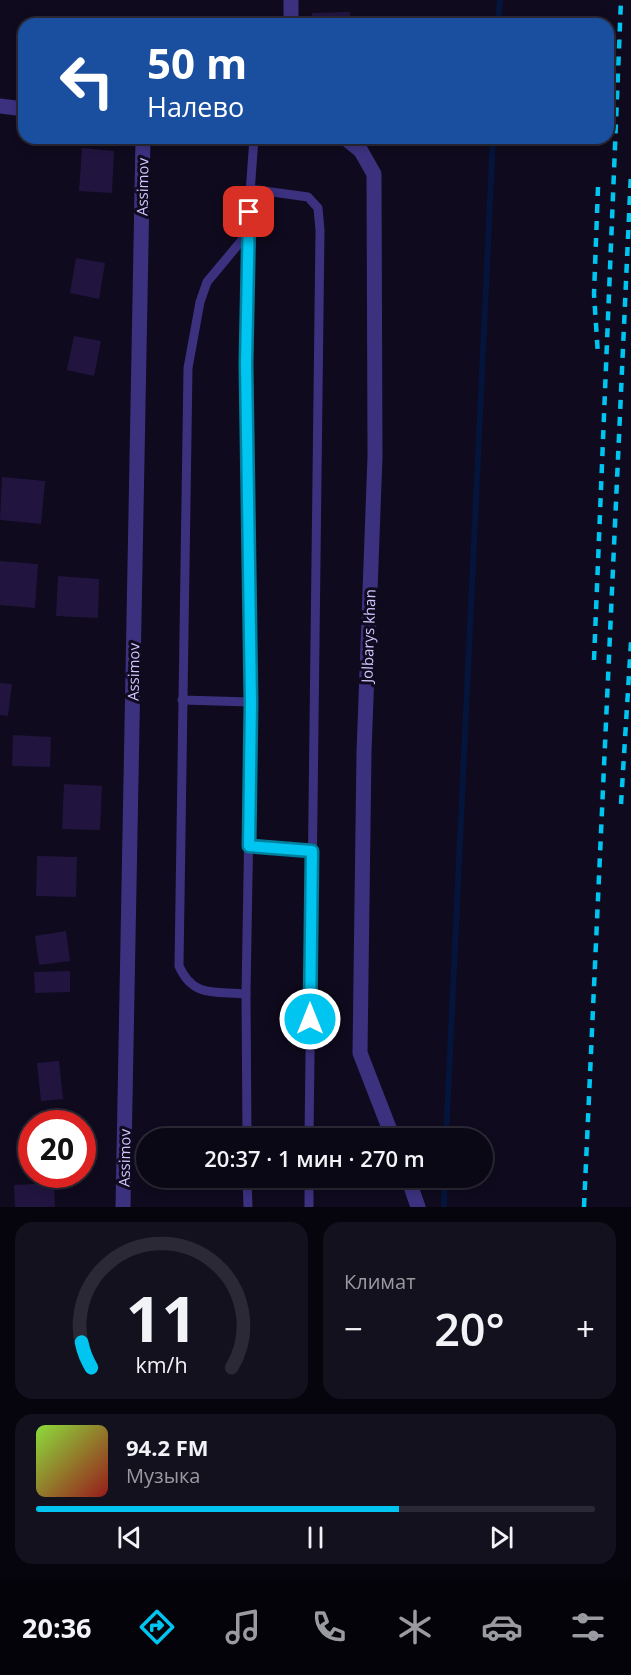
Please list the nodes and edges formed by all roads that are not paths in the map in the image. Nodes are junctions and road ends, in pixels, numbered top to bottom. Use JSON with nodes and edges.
{"nodes":[{"id":1,"x":291,"y":0,"type":"edge"},
{"id":2,"x":291,"y":18,"type":"edge"},
{"id":3,"x":0,"y":106,"type":"edge"},
{"id":4,"x":18,"y":108,"type":"edge"},
{"id":5,"x":143,"y":144,"type":"edge"},
{"id":6,"x":254,"y":144,"type":"edge"},
{"id":7,"x":352,"y":144,"type":"edge"},
{"id":8,"x":251,"y":189,"type":"junction"},
{"id":9,"x":247,"y":234,"type":"junction"},
{"id":10,"x":182,"y":700,"type":"junction"},
{"id":11,"x":251,"y":702,"type":"junction"},
{"id":12,"x":249,"y":846,"type":"junction"},
{"id":13,"x":312,"y":851,"type":"junction"},
{"id":14,"x":246,"y":994,"type":"junction"},
{"id":15,"x":247,"y":1128,"type":"edge"},
{"id":16,"x":309,"y":1128,"type":"edge"},
{"id":17,"x":389,"y":1128,"type":"edge"},
{"id":18,"x":247,"y":1188,"type":"edge"},
{"id":19,"x":309,"y":1188,"type":"edge"},
{"id":20,"x":411,"y":1188,"type":"edge"},
{"id":21,"x":123,"y":1207,"type":"edge"},
{"id":22,"x":248,"y":1207,"type":"edge"},
{"id":23,"x":309,"y":1207,"type":"edge"},
{"id":24,"x":418,"y":1207,"type":"edge"}],
"edges":[{"from":1,"to":2,"type":"street"},
{"from":3,"to":4,"type":"street"},
{"from":5,"to":21,"type":"street","name":"Assimov"},
{"from":6,"to":8,"type":"lane"},
{"from":7,"to":17,"type":"street","name":"Jolbarys khan"},
{"from":8,"to":9,"type":"lane"},
{"from":8,"to":13,"type":"lane"},
{"from":9,"to":10,"type":"lane"},
{"from":9,"to":11,"type":"lane"},
{"from":10,"to":11,"type":"lane"},
{"from":10,"to":14,"type":"lane"},
{"from":11,"to":12,"type":"lane"},
{"from":12,"to":13,"type":"lane"},
{"from":12,"to":14,"type":"lane"},
{"from":13,"to":16,"type":"lane"},
{"from":14,"to":15,"type":"lane"},
{"from":18,"to":22,"type":"lane"},
{"from":19,"to":23,"type":"lane"},
{"from":20,"to":24,"type":"street"}]}
